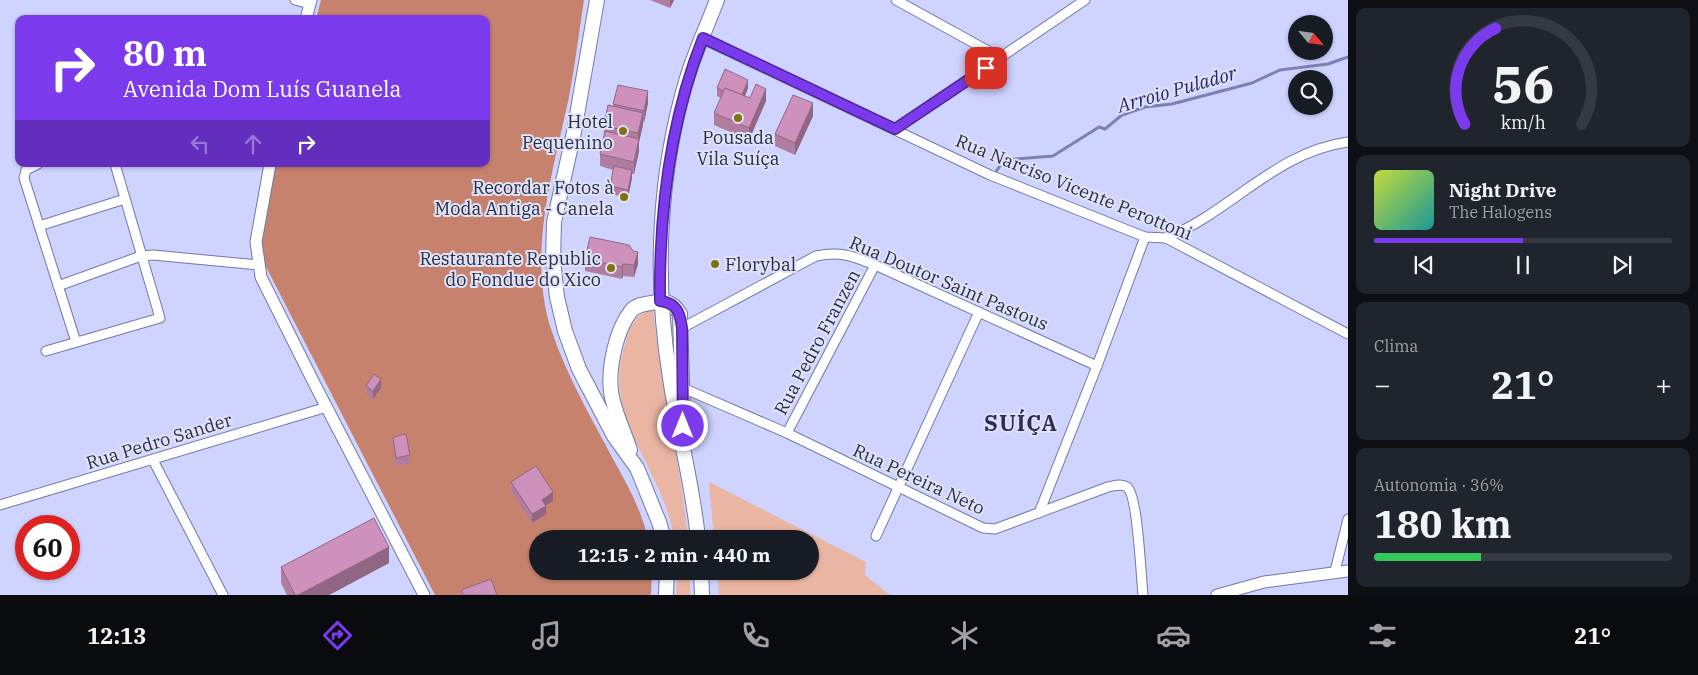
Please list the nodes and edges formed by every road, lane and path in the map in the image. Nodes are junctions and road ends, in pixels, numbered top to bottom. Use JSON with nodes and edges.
{"nodes":[{"id":1,"x":295,"y":0,"type":"edge"},
{"id":2,"x":597,"y":0,"type":"edge"},
{"id":3,"x":717,"y":0,"type":"edge"},
{"id":4,"x":896,"y":0,"type":"edge"},
{"id":5,"x":1085,"y":0,"type":"edge"},
{"id":6,"x":310,"y":2,"type":"edge"},
{"id":7,"x":307,"y":15,"type":"edge"},
{"id":8,"x":703,"y":38,"type":"junction"},
{"id":9,"x":1001,"y":58,"type":"junction"},
{"id":10,"x":895,"y":129,"type":"junction"},
{"id":11,"x":1348,"y":142,"type":"edge"},
{"id":12,"x":32,"y":167,"type":"edge"},
{"id":13,"x":116,"y":167,"type":"edge"},
{"id":14,"x":269,"y":167,"type":"edge"},
{"id":15,"x":125,"y":199,"type":"junction"},
{"id":16,"x":39,"y":226,"type":"junction"},
{"id":17,"x":1145,"y":237,"type":"junction"},
{"id":18,"x":1166,"y":238,"type":"junction"},
{"id":19,"x":141,"y":256,"type":"junction"},
{"id":20,"x":258,"y":265,"type":"junction"},
{"id":21,"x":875,"y":265,"type":"junction"},
{"id":22,"x":58,"y":286,"type":"junction"},
{"id":23,"x":660,"y":301,"type":"junction"},
{"id":24,"x":979,"y":312,"type":"junction"},
{"id":25,"x":682,"y":328,"type":"junction"},
{"id":26,"x":1348,"y":334,"type":"edge"},
{"id":27,"x":76,"y":342,"type":"junction"},
{"id":28,"x":46,"y":351,"type":"dead end"},
{"id":29,"x":1097,"y":366,"type":"junction"},
{"id":30,"x":683,"y":388,"type":"junction"},
{"id":31,"x":327,"y":407,"type":"junction"},
{"id":32,"x":787,"y":433,"type":"junction"},
{"id":33,"x":683,"y":446,"type":"junction"},
{"id":34,"x":152,"y":460,"type":"junction"},
{"id":35,"x":637,"y":468,"type":"junction"},
{"id":36,"x":898,"y":488,"type":"junction"},
{"id":37,"x":0,"y":505,"type":"edge"},
{"id":38,"x":1039,"y":513,"type":"junction"},
{"id":39,"x":1348,"y":519,"type":"edge"},
{"id":40,"x":661,"y":530,"type":"edge"},
{"id":41,"x":697,"y":530,"type":"edge"},
{"id":42,"x":876,"y":536,"type":"dead end"},
{"id":43,"x":1335,"y":571,"type":"junction"},
{"id":44,"x":1348,"y":571,"type":"edge"},
{"id":45,"x":667,"y":580,"type":"edge"},
{"id":46,"x":701,"y":580,"type":"edge"},
{"id":47,"x":1220,"y":594,"type":"edge"},
{"id":48,"x":223,"y":595,"type":"edge"},
{"id":49,"x":424,"y":595,"type":"edge"},
{"id":50,"x":666,"y":595,"type":"edge"},
{"id":51,"x":702,"y":595,"type":"edge"},
{"id":52,"x":1142,"y":595,"type":"edge"},
{"id":53,"x":1208,"y":595,"type":"edge"}],
"edges":[{"from":1,"to":6,"type":"street"},
{"from":2,"to":35,"type":"main road"},
{"from":3,"to":8,"type":"main road"},
{"from":4,"to":9,"type":"street"},
{"from":5,"to":9,"type":"street"},
{"from":6,"to":7,"type":"street"},
{"from":8,"to":10,"type":"street","name":"Rua Narciso Vicente Perottoni"},
{"from":8,"to":23,"type":"main road"},
{"from":9,"to":10,"type":"street"},
{"from":10,"to":17,"type":"street","name":"Rua Narciso Vicente Perottoni"},
{"from":11,"to":18,"type":"street"},
{"from":12,"to":16,"type":"street"},
{"from":13,"to":15,"type":"street"},
{"from":14,"to":20,"type":"street"},
{"from":15,"to":16,"type":"street"},
{"from":15,"to":19,"type":"street"},
{"from":16,"to":22,"type":"street"},
{"from":17,"to":18,"type":"street","name":"Rua Narciso Vicente Perottoni"},
{"from":17,"to":29,"type":"street"},
{"from":18,"to":26,"type":"street","name":"Rua Narciso Vicente Perottoni"},
{"from":19,"to":20,"type":"street"},
{"from":19,"to":22,"type":"street"},
{"from":19,"to":27,"type":"street"},
{"from":20,"to":31,"type":"street"},
{"from":21,"to":24,"type":"street","name":"Rua Doutor Saint Pastous"},
{"from":21,"to":25,"type":"street","name":"Rua Doutor Saint Pastous"},
{"from":21,"to":32,"type":"street","name":"Rua Pedro Franzen"},
{"from":22,"to":27,"type":"street"},
{"from":23,"to":25,"type":"main road"},
{"from":23,"to":33,"type":"main road"},
{"from":23,"to":35,"type":"main road"},
{"from":24,"to":29,"type":"street","name":"Rua Doutor Saint Pastous"},
{"from":24,"to":36,"type":"street"},
{"from":25,"to":30,"type":"main road"},
{"from":27,"to":28,"type":"street"},
{"from":29,"to":38,"type":"street"},
{"from":30,"to":32,"type":"street","name":"Rua Pereira Neto"},
{"from":30,"to":33,"type":"main road"},
{"from":31,"to":34,"type":"street","name":"Rua Pedro Sander"},
{"from":31,"to":49,"type":"street"},
{"from":32,"to":36,"type":"street","name":"Rua Pereira Neto"},
{"from":33,"to":41,"type":"main road"},
{"from":34,"to":37,"type":"street","name":"Rua Pedro Sander"},
{"from":34,"to":48,"type":"street"},
{"from":35,"to":40,"type":"main road"},
{"from":36,"to":38,"type":"street","name":"Rua Pereira Neto"},
{"from":36,"to":42,"type":"street"},
{"from":38,"to":52,"type":"street","name":"Rua Pereira Neto"},
{"from":39,"to":43,"type":"street"},
{"from":43,"to":44,"type":"street"},
{"from":43,"to":47,"type":"street"},
{"from":45,"to":50,"type":"main road"},
{"from":46,"to":51,"type":"main road"},
{"from":47,"to":53,"type":"street"}]}
